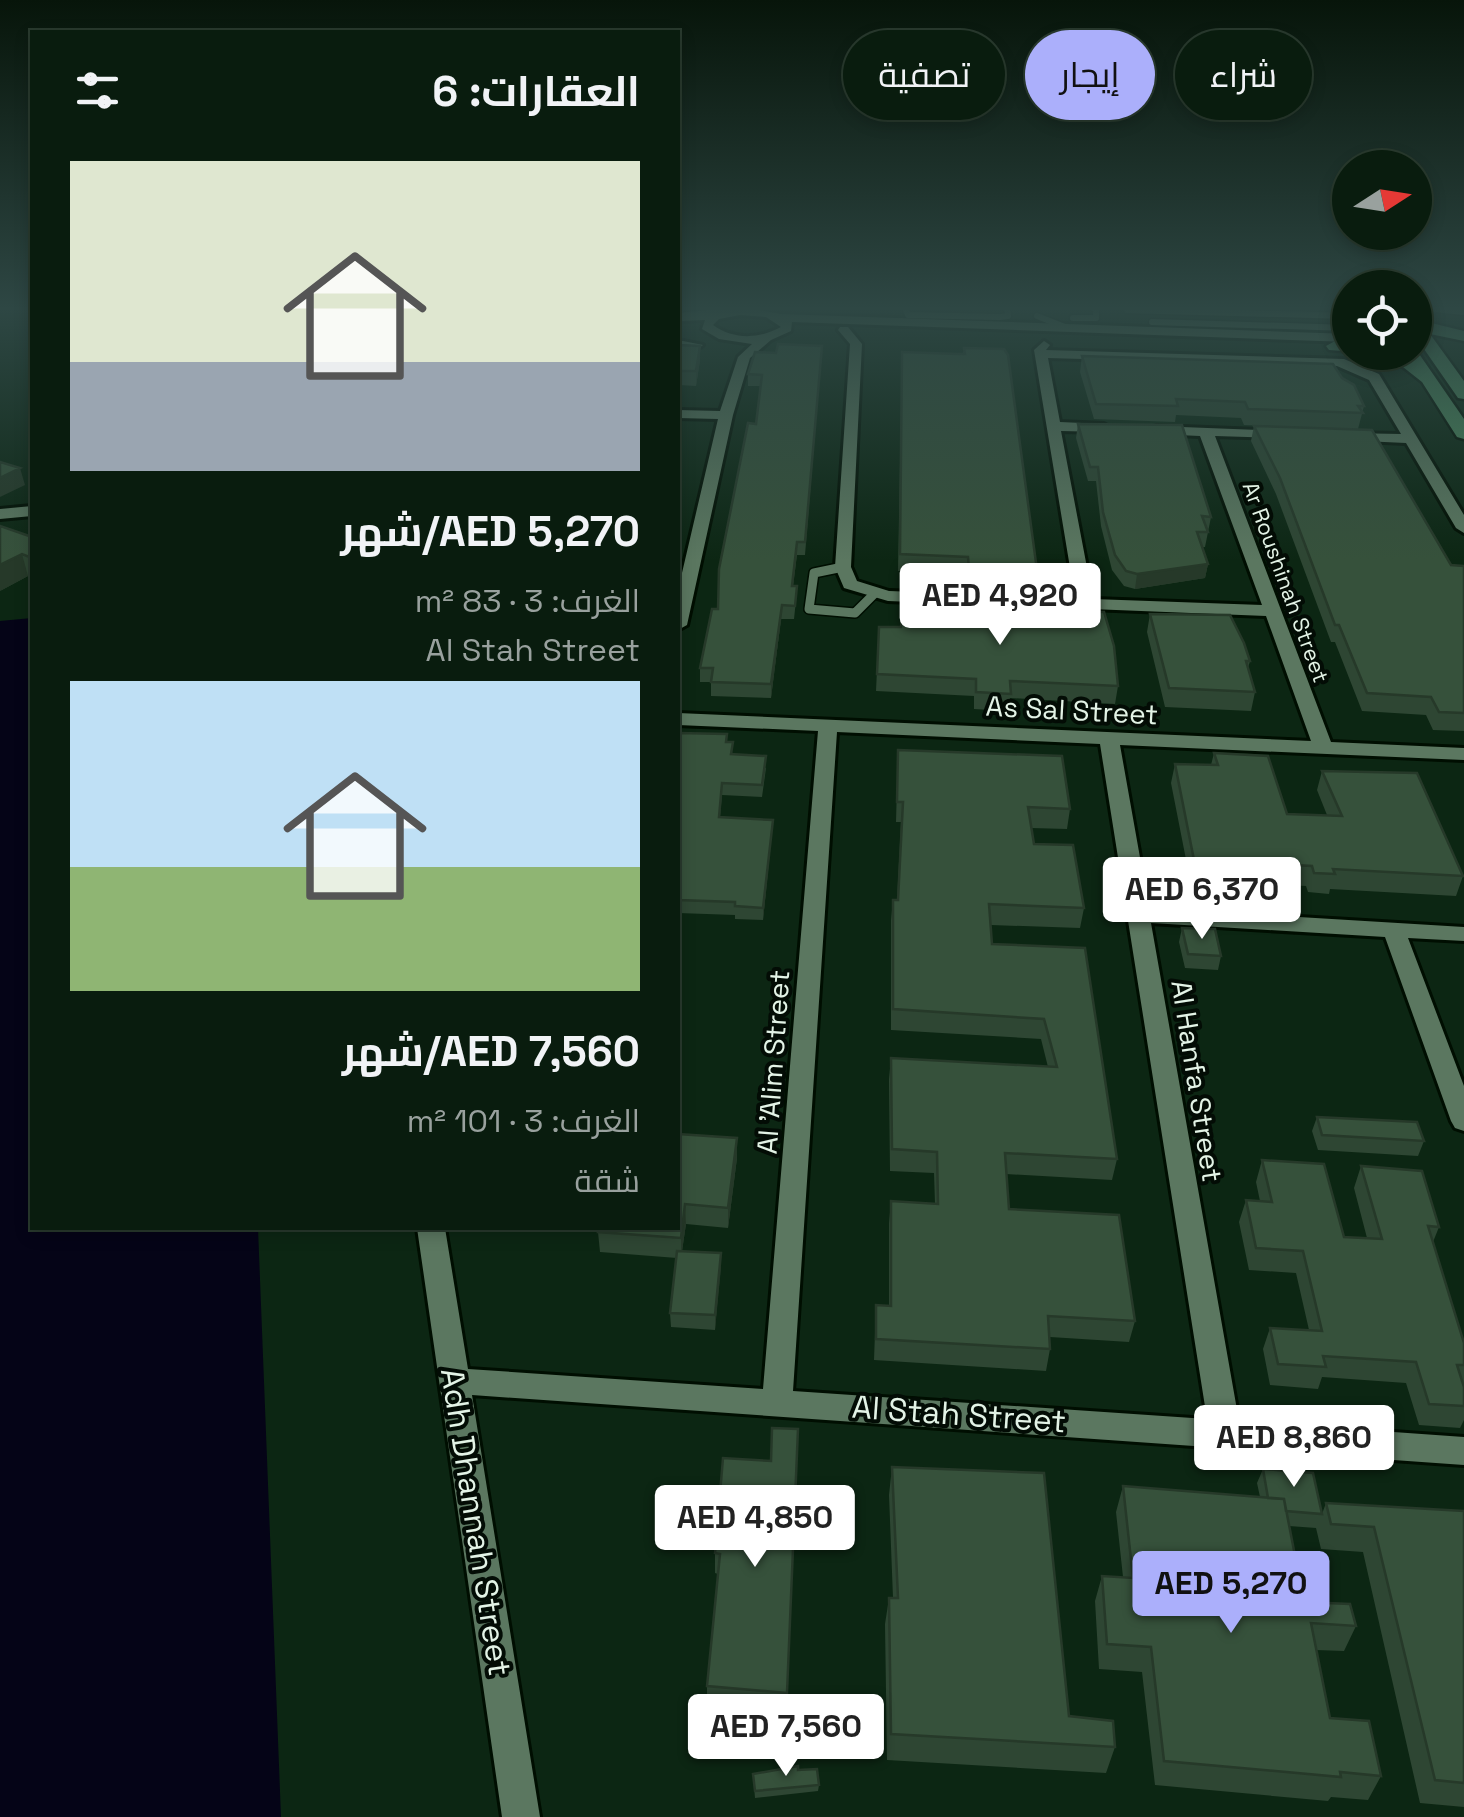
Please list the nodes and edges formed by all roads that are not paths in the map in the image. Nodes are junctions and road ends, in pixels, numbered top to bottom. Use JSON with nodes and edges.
{"nodes":[{"id":1,"x":733,"y":392,"type":"edge"},
{"id":2,"x":853,"y":392,"type":"edge"},
{"id":3,"x":1042,"y":392,"type":"edge"},
{"id":4,"x":1383,"y":392,"type":"edge"},
{"id":5,"x":1437,"y":392,"type":"edge"},
{"id":6,"x":680,"y":414,"type":"edge"},
{"id":7,"x":726,"y":416,"type":"junction"},
{"id":8,"x":1053,"y":426,"type":"junction"},
{"id":9,"x":1129,"y":429,"type":"edge"},
{"id":10,"x":1148,"y":430,"type":"edge"},
{"id":11,"x":1206,"y":432,"type":"junction"},
{"id":12,"x":1464,"y":432,"type":"edge"},
{"id":13,"x":1298,"y":435,"type":"edge"},
{"id":14,"x":1336,"y":436,"type":"edge"},
{"id":15,"x":1410,"y":439,"type":"junction"},
{"id":16,"x":30,"y":511,"type":"edge"},
{"id":17,"x":0,"y":514,"type":"edge"},
{"id":18,"x":1464,"y":528,"type":"edge"},
{"id":19,"x":843,"y":568,"type":"junction"},
{"id":20,"x":874,"y":594,"type":"junction"},
{"id":21,"x":1084,"y":604,"type":"junction"},
{"id":22,"x":1273,"y":611,"type":"junction"},
{"id":23,"x":680,"y":616,"type":"edge"},
{"id":24,"x":680,"y":720,"type":"edge"},
{"id":25,"x":828,"y":726,"type":"junction"},
{"id":26,"x":1109,"y":739,"type":"junction"},
{"id":27,"x":1324,"y":748,"type":"junction"},
{"id":28,"x":1464,"y":754,"type":"edge"},
{"id":29,"x":1139,"y":915,"type":"junction"},
{"id":30,"x":1394,"y":930,"type":"junction"},
{"id":31,"x":1464,"y":934,"type":"edge"},
{"id":32,"x":1464,"y":1120,"type":"edge"},
{"id":33,"x":431,"y":1230,"type":"edge"},
{"id":34,"x":454,"y":1381,"type":"junction"},
{"id":35,"x":776,"y":1402,"type":"junction"},
{"id":36,"x":1225,"y":1432,"type":"junction"},
{"id":37,"x":1464,"y":1451,"type":"edge"},
{"id":38,"x":521,"y":1817,"type":"edge"}],
"edges":[{"from":1,"to":7,"type":"street"},
{"from":2,"to":19,"type":"street"},
{"from":3,"to":8,"type":"street"},
{"from":4,"to":15,"type":"street"},
{"from":5,"to":12,"type":"street"},
{"from":6,"to":7,"type":"street"},
{"from":7,"to":23,"type":"street"},
{"from":8,"to":9,"type":"street"},
{"from":8,"to":21,"type":"street"},
{"from":10,"to":11,"type":"street"},
{"from":11,"to":13,"type":"street"},
{"from":11,"to":22,"type":"street","name":"Ar Roushinah Street"},
{"from":14,"to":15,"type":"street"},
{"from":15,"to":18,"type":"street"},
{"from":16,"to":17,"type":"street"},
{"from":19,"to":20,"type":"street"},
{"from":19,"to":20,"type":"lane"},
{"from":20,"to":21,"type":"street"},
{"from":21,"to":22,"type":"street"},
{"from":22,"to":27,"type":"street","name":"Ar Roushinah Street"},
{"from":24,"to":25,"type":"street","name":"As Sal Street"},
{"from":25,"to":26,"type":"street","name":"As Sal Street"},
{"from":25,"to":35,"type":"street","name":"Al 'Alim Street"},
{"from":26,"to":27,"type":"street","name":"As Sal Street"},
{"from":26,"to":29,"type":"street","name":"Al Hanfa Street"},
{"from":27,"to":28,"type":"street","name":"As Sal Street"},
{"from":29,"to":30,"type":"street"},
{"from":29,"to":36,"type":"street","name":"Al Hanfa Street"},
{"from":30,"to":31,"type":"street"},
{"from":30,"to":32,"type":"street"},
{"from":33,"to":34,"type":"street","name":"Adh Dhannah Street"},
{"from":34,"to":35,"type":"street","name":"Al Stah Street"},
{"from":34,"to":38,"type":"street","name":"Adh Dhannah Street"},
{"from":35,"to":36,"type":"street","name":"Al Stah Street"},
{"from":36,"to":37,"type":"street","name":"Al Stah Street"}]}
